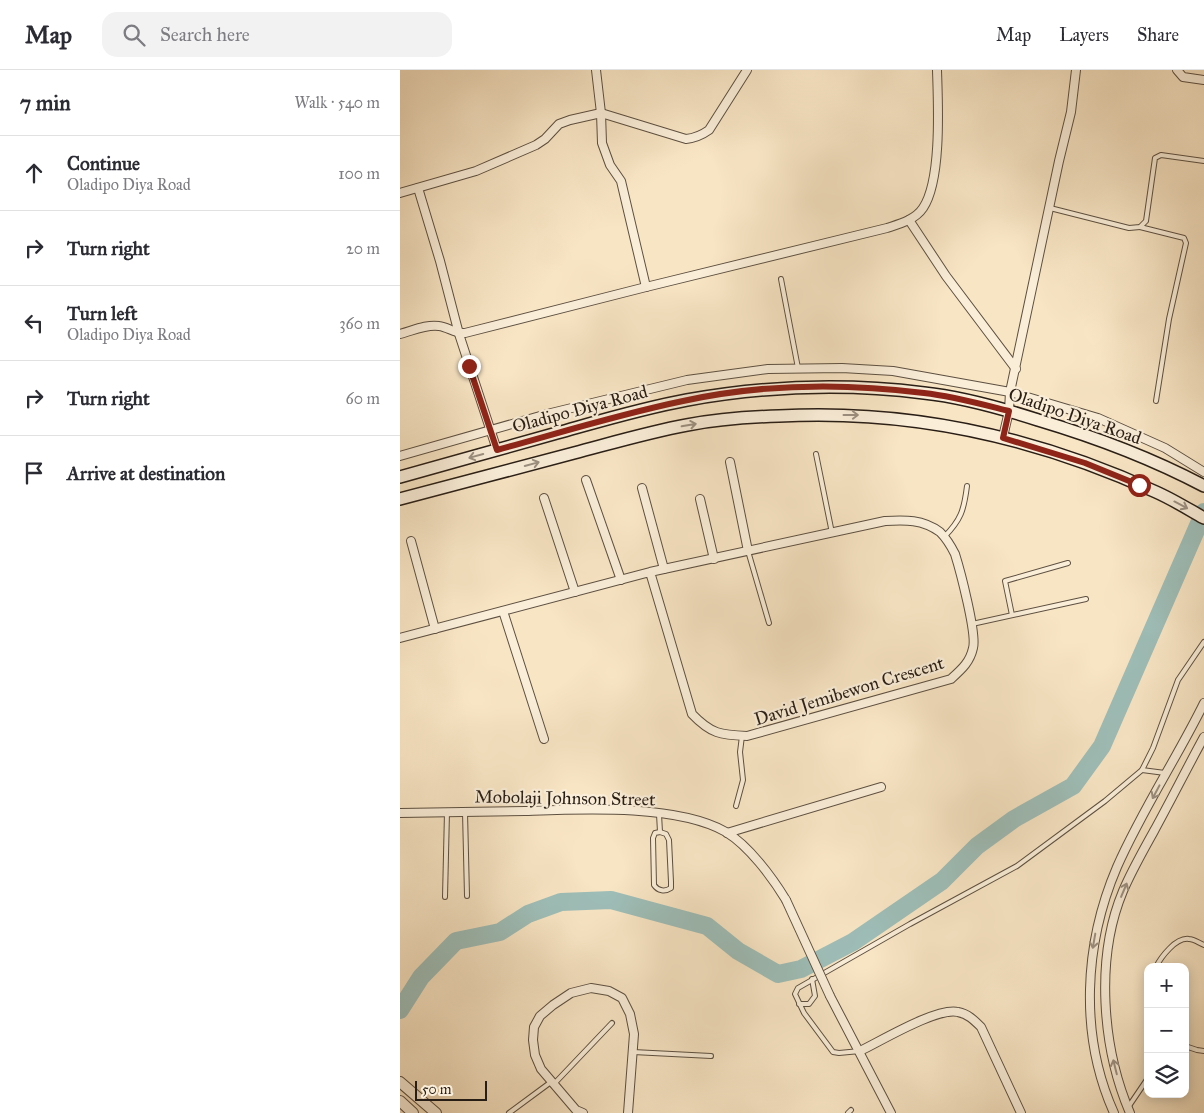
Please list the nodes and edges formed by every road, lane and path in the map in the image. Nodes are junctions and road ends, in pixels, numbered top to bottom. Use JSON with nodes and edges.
{"nodes":[{"id":1,"x":596,"y":70,"type":"edge"},
{"id":2,"x":747,"y":70,"type":"edge"},
{"id":3,"x":936,"y":70,"type":"edge"},
{"id":4,"x":1076,"y":70,"type":"edge"},
{"id":5,"x":1177,"y":70,"type":"edge"},
{"id":6,"x":1204,"y":80,"type":"edge"},
{"id":7,"x":601,"y":113,"type":"junction"},
{"id":8,"x":1204,"y":161,"type":"edge"},
{"id":9,"x":418,"y":188,"type":"junction"},
{"id":10,"x":400,"y":193,"type":"edge"},
{"id":11,"x":1050,"y":208,"type":"junction"},
{"id":12,"x":909,"y":220,"type":"junction"},
{"id":13,"x":1140,"y":227,"type":"junction"},
{"id":14,"x":781,"y":279,"type":"dead end"},
{"id":15,"x":646,"y":287,"type":"junction"},
{"id":16,"x":400,"y":334,"type":"edge"},
{"id":17,"x":459,"y":334,"type":"junction"},
{"id":18,"x":798,"y":368,"type":"junction"},
{"id":19,"x":1016,"y":369,"type":"junction"},
{"id":20,"x":1010,"y":392,"type":"junction"},
{"id":21,"x":1156,"y":401,"type":"dead end"},
{"id":22,"x":1009,"y":411,"type":"junction"},
{"id":23,"x":490,"y":430,"type":"junction"},
{"id":24,"x":1003,"y":438,"type":"junction"},
{"id":25,"x":497,"y":450,"type":"junction"},
{"id":26,"x":816,"y":454,"type":"dead end"},
{"id":27,"x":400,"y":456,"type":"edge"},
{"id":28,"x":730,"y":462,"type":"dead end"},
{"id":29,"x":1204,"y":472,"type":"edge"},
{"id":30,"x":400,"y":477,"type":"edge"},
{"id":31,"x":586,"y":480,"type":"dead end"},
{"id":32,"x":967,"y":486,"type":"dead end"},
{"id":33,"x":1204,"y":486,"type":"edge"},
{"id":34,"x":642,"y":488,"type":"dead end"},
{"id":35,"x":544,"y":498,"type":"dead end"},
{"id":36,"x":400,"y":499,"type":"edge"},
{"id":37,"x":700,"y":499,"type":"dead end"},
{"id":38,"x":1204,"y":518,"type":"edge"},
{"id":39,"x":832,"y":533,"type":"junction"},
{"id":40,"x":944,"y":537,"type":"junction"},
{"id":41,"x":411,"y":541,"type":"dead end"},
{"id":42,"x":748,"y":551,"type":"junction"},
{"id":43,"x":714,"y":558,"type":"junction"},
{"id":44,"x":1068,"y":563,"type":"dead end"},
{"id":45,"x":664,"y":569,"type":"junction"},
{"id":46,"x":650,"y":572,"type":"junction"},
{"id":47,"x":621,"y":580,"type":"junction"},
{"id":48,"x":575,"y":592,"type":"junction"},
{"id":49,"x":1086,"y":599,"type":"dead end"},
{"id":50,"x":503,"y":610,"type":"junction"},
{"id":51,"x":1012,"y":615,"type":"junction"},
{"id":52,"x":769,"y":624,"type":"dead end"},
{"id":53,"x":972,"y":624,"type":"junction"},
{"id":54,"x":435,"y":629,"type":"junction"},
{"id":55,"x":400,"y":638,"type":"edge"},
{"id":56,"x":1204,"y":642,"type":"edge"},
{"id":57,"x":1204,"y":703,"type":"edge"},
{"id":58,"x":742,"y":736,"type":"junction"},
{"id":59,"x":1188,"y":736,"type":"junction"},
{"id":60,"x":544,"y":739,"type":"dead end"},
{"id":61,"x":1203,"y":741,"type":"edge"},
{"id":62,"x":1142,"y":770,"type":"junction"},
{"id":63,"x":1165,"y":773,"type":"junction"},
{"id":64,"x":881,"y":787,"type":"dead end"},
{"id":65,"x":736,"y":806,"type":"dead end"},
{"id":66,"x":447,"y":812,"type":"junction"},
{"id":67,"x":465,"y":812,"type":"junction"},
{"id":68,"x":400,"y":813,"type":"edge"},
{"id":69,"x":659,"y":813,"type":"junction"},
{"id":70,"x":660,"y":832,"type":"junction"},
{"id":71,"x":727,"y":833,"type":"junction"},
{"id":72,"x":467,"y":896,"type":"dead end"},
{"id":73,"x":445,"y":897,"type":"dead end"},
{"id":74,"x":1204,"y":945,"type":"edge"},
{"id":75,"x":1159,"y":963,"type":"edge"},
{"id":76,"x":812,"y":980,"type":"junction"},
{"id":77,"x":799,"y":1004,"type":"junction"},
{"id":78,"x":612,"y":1023,"type":"dead end"},
{"id":79,"x":1189,"y":1047,"type":"edge"},
{"id":80,"x":1204,"y":1050,"type":"edge"},
{"id":81,"x":860,"y":1051,"type":"junction"},
{"id":82,"x":633,"y":1052,"type":"junction"},
{"id":83,"x":711,"y":1056,"type":"dead end"},
{"id":84,"x":552,"y":1083,"type":"junction"},
{"id":85,"x":1144,"y":1084,"type":"edge"},
{"id":86,"x":404,"y":1085,"type":"edge"},
{"id":87,"x":400,"y":1101,"type":"edge"},
{"id":88,"x":1128,"y":1110,"type":"edge"},
{"id":89,"x":413,"y":1113,"type":"edge"},
{"id":90,"x":436,"y":1113,"type":"edge"},
{"id":91,"x":509,"y":1113,"type":"edge"},
{"id":92,"x":582,"y":1113,"type":"edge"},
{"id":93,"x":628,"y":1113,"type":"edge"},
{"id":94,"x":890,"y":1113,"type":"edge"},
{"id":95,"x":1022,"y":1113,"type":"edge"},
{"id":96,"x":1114,"y":1113,"type":"edge"}],
"edges":[{"from":1,"to":7,"type":"street"},
{"from":2,"to":7,"type":"street"},
{"from":3,"to":12,"type":"street"},
{"from":4,"to":11,"type":"street"},
{"from":5,"to":6,"type":"street"},
{"from":7,"to":9,"type":"street"},
{"from":7,"to":15,"type":"street"},
{"from":8,"to":13,"type":"lane"},
{"from":9,"to":10,"type":"street"},
{"from":9,"to":17,"type":"street"},
{"from":11,"to":13,"type":"lane"},
{"from":11,"to":19,"type":"street"},
{"from":12,"to":15,"type":"street"},
{"from":12,"to":19,"type":"street"},
{"from":13,"to":21,"type":"lane"},
{"from":14,"to":18,"type":"lane"},
{"from":15,"to":17,"type":"street"},
{"from":16,"to":17,"type":"street"},
{"from":17,"to":23,"type":"street"},
{"from":18,"to":20,"type":"street"},
{"from":18,"to":23,"type":"street"},
{"from":19,"to":20,"type":"street"},
{"from":20,"to":22,"type":"street"},
{"from":20,"to":29,"type":"street"},
{"from":22,"to":24,"type":"street"},
{"from":22,"to":25,"type":"main road","name":"Oladipo Diya Road"},
{"from":22,"to":33,"type":"main road","name":"Oladipo Diya Road"},
{"from":23,"to":25,"type":"street"},
{"from":23,"to":27,"type":"street"},
{"from":36,"to":24,"type":"main road","one_way":true},
{"from":24,"to":38,"type":"main road","one_way":true},
{"from":25,"to":30,"type":"main road","name":"Oladipo Diya Road","one_way":true},
{"from":26,"to":39,"type":"lane"},
{"from":28,"to":42,"type":"street"},
{"from":31,"to":47,"type":"street"},
{"from":32,"to":40,"type":"lane"},
{"from":34,"to":45,"type":"street"},
{"from":35,"to":48,"type":"street"},
{"from":37,"to":43,"type":"street"},
{"from":39,"to":40,"type":"street","name":"David Jemibewon Crescent"},
{"from":39,"to":42,"type":"street","name":"David Jemibewon Crescent"},
{"from":40,"to":53,"type":"street","name":"David Jemibewon Crescent"},
{"from":41,"to":54,"type":"street"},
{"from":42,"to":43,"type":"street","name":"David Jemibewon Crescent"},
{"from":42,"to":52,"type":"lane"},
{"from":43,"to":45,"type":"street","name":"David Jemibewon Crescent"},
{"from":44,"to":51,"type":"lane"},
{"from":45,"to":46,"type":"street","name":"David Jemibewon Crescent"},
{"from":46,"to":47,"type":"street","name":"David Jemibewon Crescent"},
{"from":46,"to":58,"type":"street","name":"David Jemibewon Crescent"},
{"from":47,"to":48,"type":"street","name":"David Jemibewon Crescent"},
{"from":48,"to":50,"type":"street","name":"David Jemibewon Crescent"},
{"from":49,"to":51,"type":"lane"},
{"from":50,"to":54,"type":"street","name":"David Jemibewon Crescent"},
{"from":50,"to":60,"type":"street"},
{"from":51,"to":53,"type":"lane"},
{"from":53,"to":58,"type":"street","name":"David Jemibewon Crescent"},
{"from":54,"to":55,"type":"street","name":"David Jemibewon Crescent"},
{"from":56,"to":62,"type":"lane"},
{"from":57,"to":59,"type":"street"},
{"from":58,"to":65,"type":"lane"},
{"from":59,"to":61,"type":"street"},
{"from":59,"to":63,"type":"street"},
{"from":88,"to":61,"type":"street","one_way":true},
{"from":62,"to":63,"type":"lane"},
{"from":62,"to":76,"type":"lane"},
{"from":63,"to":96,"type":"street","one_way":true},
{"from":64,"to":71,"type":"street"},
{"from":66,"to":67,"type":"street","name":"Mobolaji Johnson Street"},
{"from":66,"to":68,"type":"street","name":"Mobolaji Johnson Street"},
{"from":66,"to":73,"type":"lane"},
{"from":67,"to":69,"type":"street","name":"Mobolaji Johnson Street"},
{"from":67,"to":72,"type":"lane"},
{"from":69,"to":70,"type":"lane"},
{"from":69,"to":71,"type":"street","name":"Mobolaji Johnson Street"},
{"from":70,"to":70,"type":"lane"},
{"from":71,"to":81,"type":"street","name":"Mobolaji Johnson Street","bridge":true},
{"from":74,"to":75,"type":"lane"},
{"from":76,"to":77,"type":"lane"},
{"from":76,"to":77,"type":"lane"},
{"from":77,"to":81,"type":"lane"},
{"from":78,"to":84,"type":"lane"},
{"from":79,"to":80,"type":"lane"},
{"from":81,"to":94,"type":"street"},
{"from":81,"to":95,"type":"street"},
{"from":82,"to":83,"type":"lane"},
{"from":82,"to":84,"type":"street"},
{"from":82,"to":93,"type":"street"},
{"from":84,"to":91,"type":"lane"},
{"from":84,"to":92,"type":"street"},
{"from":85,"to":88,"type":"lane"},
{"from":86,"to":90,"type":"street"},
{"from":87,"to":89,"type":"street"}]}
